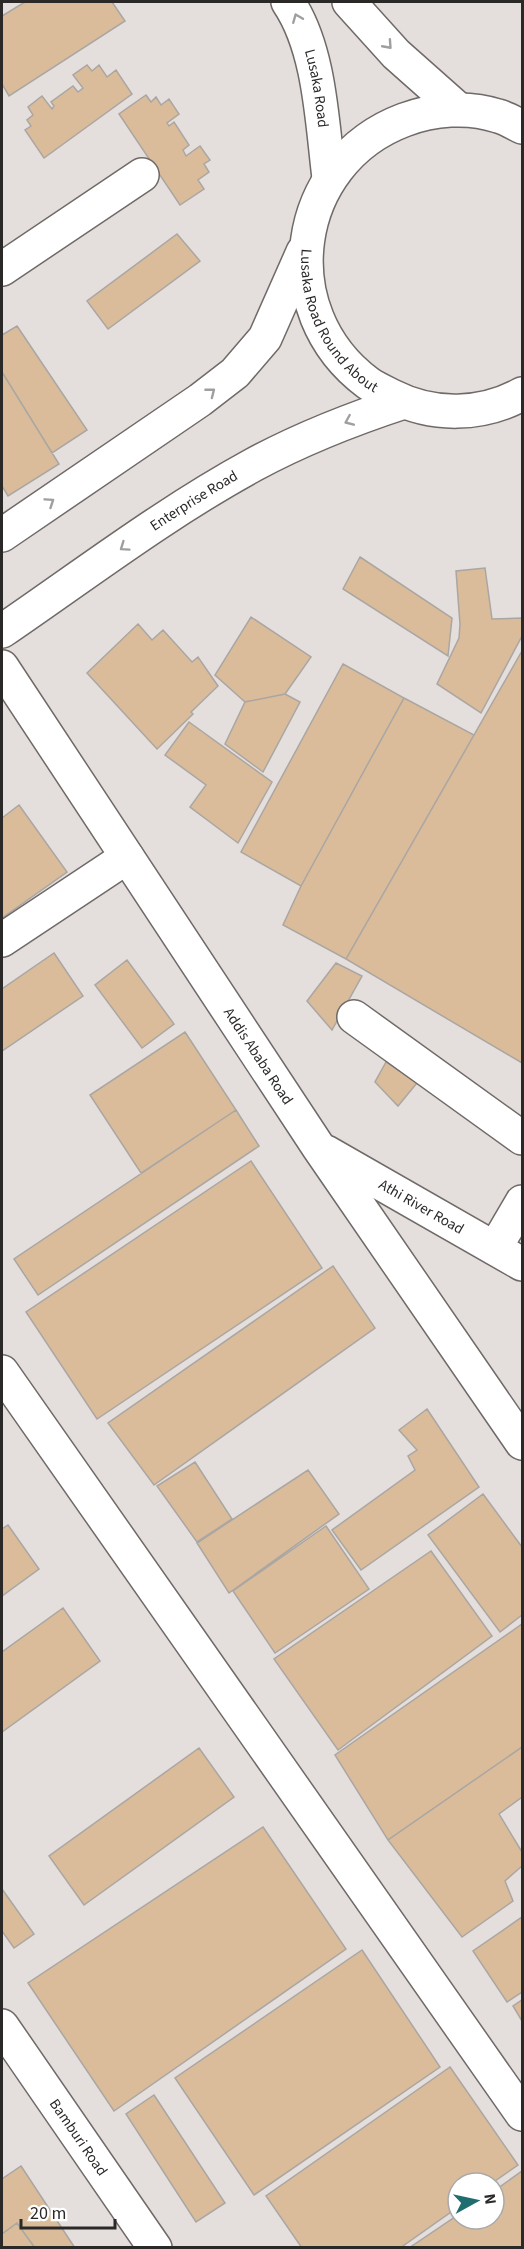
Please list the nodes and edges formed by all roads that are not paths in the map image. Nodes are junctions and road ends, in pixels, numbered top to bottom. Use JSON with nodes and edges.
{"nodes":[{"id":1,"x":288,"y":2,"type":"edge"},
{"id":2,"x":350,"y":2,"type":"edge"},
{"id":3,"x":458,"y":109,"type":"junction"},
{"id":4,"x":522,"y":127,"type":"edge"},
{"id":5,"x":142,"y":175,"type":"dead end"},
{"id":6,"x":329,"y":178,"type":"junction"},
{"id":7,"x":306,"y":245,"type":"junction"},
{"id":8,"x":2,"y":269,"type":"edge"},
{"id":9,"x":518,"y":400,"type":"edge"},
{"id":10,"x":404,"y":402,"type":"junction"},
{"id":11,"x":2,"y":535,"type":"edge"},
{"id":12,"x":2,"y":631,"type":"edge"},
{"id":13,"x":2,"y":667,"type":"edge"},
{"id":14,"x":127,"y":857,"type":"junction"},
{"id":15,"x":2,"y":939,"type":"edge"},
{"id":16,"x":354,"y":1017,"type":"dead end"},
{"id":17,"x":522,"y":1138,"type":"edge"},
{"id":18,"x":319,"y":1148,"type":"junction"},
{"id":19,"x":522,"y":1202,"type":"edge"},
{"id":20,"x":509,"y":1256,"type":"edge"},
{"id":21,"x":2,"y":1372,"type":"edge"},
{"id":22,"x":521,"y":1438,"type":"edge"},
{"id":23,"x":2,"y":2026,"type":"edge"},
{"id":24,"x":522,"y":2114,"type":"edge"},
{"id":25,"x":155,"y":2247,"type":"edge"}],
"edges":[{"from":6,"to":1,"type":"main road","name":"Lusaka Road","one_way":true},
{"from":2,"to":3,"type":"main road","one_way":true},
{"from":3,"to":4,"type":"main road","name":"Lusaka Road Round About"},
{"from":3,"to":6,"type":"main road","name":"Lusaka Road Round About"},
{"from":5,"to":8,"type":"main road"},
{"from":6,"to":7,"type":"main road","name":"Lusaka Road Round About"},
{"from":7,"to":10,"type":"main road","name":"Lusaka Road Round About"},
{"from":11,"to":7,"type":"main road","one_way":true},
{"from":9,"to":10,"type":"main road","name":"Lusaka Road Round About"},
{"from":10,"to":12,"type":"main road","name":"Enterprise Road","one_way":true},
{"from":13,"to":14,"type":"main road","name":"Addis Ababa Road"},
{"from":14,"to":15,"type":"main road"},
{"from":14,"to":18,"type":"main road","name":"Addis Ababa Road"},
{"from":16,"to":17,"type":"main road"},
{"from":18,"to":20,"type":"main road","name":"Athi River Road"},
{"from":18,"to":22,"type":"main road","name":"Addis Ababa Road"},
{"from":19,"to":20,"type":"main road"},
{"from":21,"to":24,"type":"main road"},
{"from":23,"to":25,"type":"main road","name":"Bamburi Road"}]}
